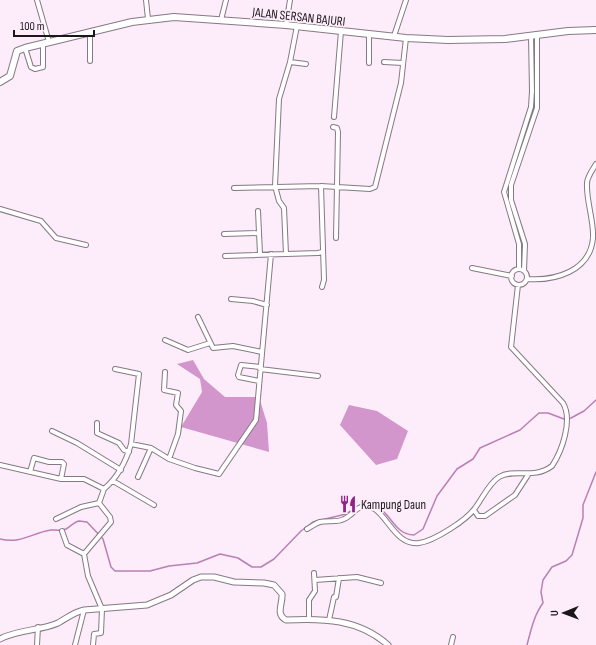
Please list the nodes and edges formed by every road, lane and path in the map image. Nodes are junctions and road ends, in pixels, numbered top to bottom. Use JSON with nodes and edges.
{"nodes":[{"id":1,"x":37,"y":0,"type":"edge"},
{"id":2,"x":146,"y":0,"type":"edge"},
{"id":3,"x":226,"y":0,"type":"edge"},
{"id":4,"x":290,"y":0,"type":"edge"},
{"id":5,"x":406,"y":0,"type":"edge"},
{"id":6,"x":148,"y":19,"type":"junction"},
{"id":7,"x":221,"y":20,"type":"junction"},
{"id":8,"x":286,"y":25,"type":"junction"},
{"id":9,"x":297,"y":26,"type":"junction"},
{"id":10,"x":596,"y":30,"type":"edge"},
{"id":11,"x":341,"y":31,"type":"junction"},
{"id":12,"x":90,"y":33,"type":"junction"},
{"id":13,"x":369,"y":34,"type":"junction"},
{"id":14,"x":394,"y":36,"type":"junction"},
{"id":15,"x":534,"y":36,"type":"junction"},
{"id":16,"x":406,"y":38,"type":"junction"},
{"id":17,"x":46,"y":42,"type":"junction"},
{"id":18,"x":25,"y":48,"type":"junction"},
{"id":19,"x":90,"y":62,"type":"dead end"},
{"id":20,"x":290,"y":62,"type":"junction"},
{"id":21,"x":384,"y":62,"type":"dead end"},
{"id":22,"x":369,"y":63,"type":"dead end"},
{"id":23,"x":403,"y":63,"type":"junction"},
{"id":24,"x":306,"y":64,"type":"dead end"},
{"id":25,"x":0,"y":82,"type":"edge"},
{"id":26,"x":334,"y":117,"type":"dead end"},
{"id":27,"x":333,"y":127,"type":"dead end"},
{"id":28,"x":513,"y":161,"type":"junction"},
{"id":29,"x":519,"y":163,"type":"junction"},
{"id":30,"x":596,"y":164,"type":"edge"},
{"id":31,"x":275,"y":186,"type":"junction"},
{"id":32,"x":322,"y":186,"type":"junction"},
{"id":33,"x":336,"y":186,"type":"junction"},
{"id":34,"x":234,"y":188,"type":"dead end"},
{"id":35,"x":0,"y":209,"type":"edge"},
{"id":36,"x":258,"y":211,"type":"dead end"},
{"id":37,"x":259,"y":233,"type":"junction"},
{"id":38,"x":224,"y":234,"type":"dead end"},
{"id":39,"x":336,"y":238,"type":"dead end"},
{"id":40,"x":86,"y":245,"type":"dead end"},
{"id":41,"x":322,"y":252,"type":"junction"},
{"id":42,"x":260,"y":254,"type":"junction"},
{"id":43,"x":271,"y":254,"type":"junction"},
{"id":44,"x":286,"y":254,"type":"junction"},
{"id":45,"x":225,"y":256,"type":"dead end"},
{"id":46,"x":472,"y":268,"type":"dead end"},
{"id":47,"x":519,"y":269,"type":"junction"},
{"id":48,"x":524,"y":271,"type":"junction"},
{"id":49,"x":512,"y":276,"type":"junction"},
{"id":50,"x":527,"y":279,"type":"junction"},
{"id":51,"x":518,"y":285,"type":"junction"},
{"id":52,"x":322,"y":287,"type":"dead end"},
{"id":53,"x":231,"y":299,"type":"dead end"},
{"id":54,"x":267,"y":305,"type":"junction"},
{"id":55,"x":198,"y":317,"type":"dead end"},
{"id":56,"x":165,"y":340,"type":"dead end"},
{"id":57,"x":210,"y":343,"type":"junction"},
{"id":58,"x":262,"y":352,"type":"junction"},
{"id":59,"x":260,"y":368,"type":"junction"},
{"id":60,"x":115,"y":369,"type":"dead end"},
{"id":61,"x":166,"y":372,"type":"dead end"},
{"id":62,"x":318,"y":376,"type":"dead end"},
{"id":63,"x":259,"y":381,"type":"junction"},
{"id":64,"x":97,"y":423,"type":"dead end"},
{"id":65,"x":52,"y":431,"type":"dead end"},
{"id":66,"x":131,"y":444,"type":"junction"},
{"id":67,"x":151,"y":448,"type":"junction"},
{"id":68,"x":129,"y":452,"type":"junction"},
{"id":69,"x":169,"y":458,"type":"junction"},
{"id":70,"x":0,"y":465,"type":"edge"},
{"id":71,"x":121,"y":470,"type":"junction"},
{"id":72,"x":30,"y":472,"type":"junction"},
{"id":73,"x":528,"y":475,"type":"junction"},
{"id":74,"x":138,"y":477,"type":"dead end"},
{"id":75,"x":60,"y":479,"type":"junction"},
{"id":76,"x":113,"y":481,"type":"junction"},
{"id":77,"x":104,"y":490,"type":"junction"},
{"id":78,"x":99,"y":503,"type":"junction"},
{"id":79,"x":154,"y":505,"type":"dead end"},
{"id":80,"x":474,"y":510,"type":"junction"},
{"id":81,"x":56,"y":520,"type":"dead end"},
{"id":82,"x":307,"y":529,"type":"dead end"},
{"id":83,"x":62,"y":531,"type":"dead end"},
{"id":84,"x":84,"y":554,"type":"junction"},
{"id":85,"x":314,"y":573,"type":"dead end"},
{"id":86,"x":339,"y":578,"type":"junction"},
{"id":87,"x":315,"y":580,"type":"junction"},
{"id":88,"x":381,"y":583,"type":"dead end"},
{"id":89,"x":102,"y":609,"type":"junction"},
{"id":90,"x":84,"y":610,"type":"junction"},
{"id":91,"x":309,"y":619,"type":"junction"},
{"id":92,"x":329,"y":620,"type":"junction"},
{"id":93,"x":38,"y":627,"type":"junction"},
{"id":94,"x":453,"y":637,"type":"dead end"},
{"id":95,"x":0,"y":639,"type":"edge"},
{"id":96,"x":382,"y":643,"type":"edge"},
{"id":97,"x":37,"y":645,"type":"edge"},
{"id":98,"x":75,"y":645,"type":"edge"},
{"id":99,"x":93,"y":645,"type":"edge"},
{"id":100,"x":388,"y":645,"type":"edge"},
{"id":101,"x":451,"y":645,"type":"edge"}],
"edges":[{"from":1,"to":17,"type":"street"},
{"from":2,"to":6,"type":"street"},
{"from":3,"to":7,"type":"street"},
{"from":4,"to":8,"type":"street"},
{"from":5,"to":14,"type":"street"},
{"from":6,"to":7,"type":"main road","name":"JALAN SERSAN BAJURI"},
{"from":6,"to":12,"type":"main road","name":"JALAN SERSAN BAJURI"},
{"from":7,"to":8,"type":"main road","name":"JALAN SERSAN BAJURI"},
{"from":8,"to":9,"type":"main road","name":"JALAN SERSAN BAJURI"},
{"from":9,"to":11,"type":"main road","name":"JALAN SERSAN BAJURI"},
{"from":9,"to":20,"type":"street"},
{"from":10,"to":15,"type":"main road","name":"JALAN SERSAN BAJURI"},
{"from":11,"to":13,"type":"main road","name":"JALAN SERSAN BAJURI"},
{"from":11,"to":26,"type":"street"},
{"from":12,"to":17,"type":"main road","name":"JALAN SERSAN BAJURI"},
{"from":12,"to":19,"type":"street"},
{"from":13,"to":14,"type":"main road","name":"JALAN SERSAN BAJURI"},
{"from":13,"to":22,"type":"street"},
{"from":14,"to":16,"type":"main road","name":"JALAN SERSAN BAJURI"},
{"from":15,"to":16,"type":"main road","name":"JALAN SERSAN BAJURI"},
{"from":15,"to":28,"type":"street"},
{"from":15,"to":29,"type":"street"},
{"from":16,"to":23,"type":"street"},
{"from":17,"to":18,"type":"main road","name":"JALAN SERSAN BAJURI"},
{"from":17,"to":18,"type":"street"},
{"from":18,"to":25,"type":"main road"},
{"from":20,"to":24,"type":"street"},
{"from":20,"to":31,"type":"street"},
{"from":21,"to":23,"type":"street"},
{"from":23,"to":33,"type":"street"},
{"from":27,"to":33,"type":"street"},
{"from":28,"to":29,"type":"street"},
{"from":28,"to":47,"type":"street"},
{"from":29,"to":48,"type":"street"},
{"from":30,"to":50,"type":"street"},
{"from":31,"to":32,"type":"street"},
{"from":31,"to":34,"type":"street"},
{"from":31,"to":44,"type":"street"},
{"from":32,"to":33,"type":"street"},
{"from":32,"to":41,"type":"street"},
{"from":33,"to":39,"type":"street"},
{"from":35,"to":40,"type":"street"},
{"from":36,"to":37,"type":"street"},
{"from":37,"to":38,"type":"street"},
{"from":37,"to":42,"type":"street"},
{"from":41,"to":44,"type":"street"},
{"from":41,"to":52,"type":"street"},
{"from":42,"to":43,"type":"street"},
{"from":42,"to":45,"type":"street"},
{"from":43,"to":44,"type":"street"},
{"from":43,"to":54,"type":"street"},
{"from":46,"to":49,"type":"street"},
{"from":47,"to":48,"type":"street"},
{"from":47,"to":49,"type":"street"},
{"from":48,"to":50,"type":"street"},
{"from":49,"to":51,"type":"street"},
{"from":50,"to":51,"type":"street"},
{"from":51,"to":73,"type":"street"},
{"from":53,"to":54,"type":"street"},
{"from":54,"to":58,"type":"street"},
{"from":55,"to":57,"type":"street"},
{"from":56,"to":57,"type":"street"},
{"from":57,"to":58,"type":"street"},
{"from":58,"to":59,"type":"street"},
{"from":59,"to":62,"type":"street"},
{"from":59,"to":63,"type":"street"},
{"from":59,"to":63,"type":"street"},
{"from":60,"to":66,"type":"street"},
{"from":61,"to":69,"type":"street"},
{"from":63,"to":69,"type":"street"},
{"from":64,"to":68,"type":"street"},
{"from":65,"to":71,"type":"street"},
{"from":66,"to":67,"type":"street"},
{"from":66,"to":68,"type":"street"},
{"from":67,"to":69,"type":"street"},
{"from":67,"to":74,"type":"street"},
{"from":68,"to":71,"type":"street"},
{"from":70,"to":72,"type":"street"},
{"from":71,"to":76,"type":"street"},
{"from":72,"to":75,"type":"street"},
{"from":72,"to":75,"type":"street"},
{"from":73,"to":80,"type":"street"},
{"from":73,"to":80,"type":"street"},
{"from":75,"to":77,"type":"street"},
{"from":76,"to":77,"type":"street"},
{"from":76,"to":79,"type":"street"},
{"from":77,"to":78,"type":"street"},
{"from":78,"to":81,"type":"street"},
{"from":78,"to":84,"type":"street"},
{"from":80,"to":82,"type":"street"},
{"from":83,"to":84,"type":"street"},
{"from":84,"to":89,"type":"street"},
{"from":85,"to":87,"type":"street"},
{"from":86,"to":87,"type":"street"},
{"from":86,"to":88,"type":"street"},
{"from":86,"to":92,"type":"street"},
{"from":87,"to":91,"type":"street"},
{"from":89,"to":90,"type":"street"},
{"from":89,"to":91,"type":"street"},
{"from":89,"to":99,"type":"street"},
{"from":90,"to":93,"type":"street"},
{"from":90,"to":98,"type":"street"},
{"from":91,"to":92,"type":"street"},
{"from":92,"to":96,"type":"street"},
{"from":93,"to":95,"type":"street"},
{"from":93,"to":97,"type":"street"},
{"from":94,"to":101,"type":"street"},
{"from":96,"to":100,"type":"street"}]}
